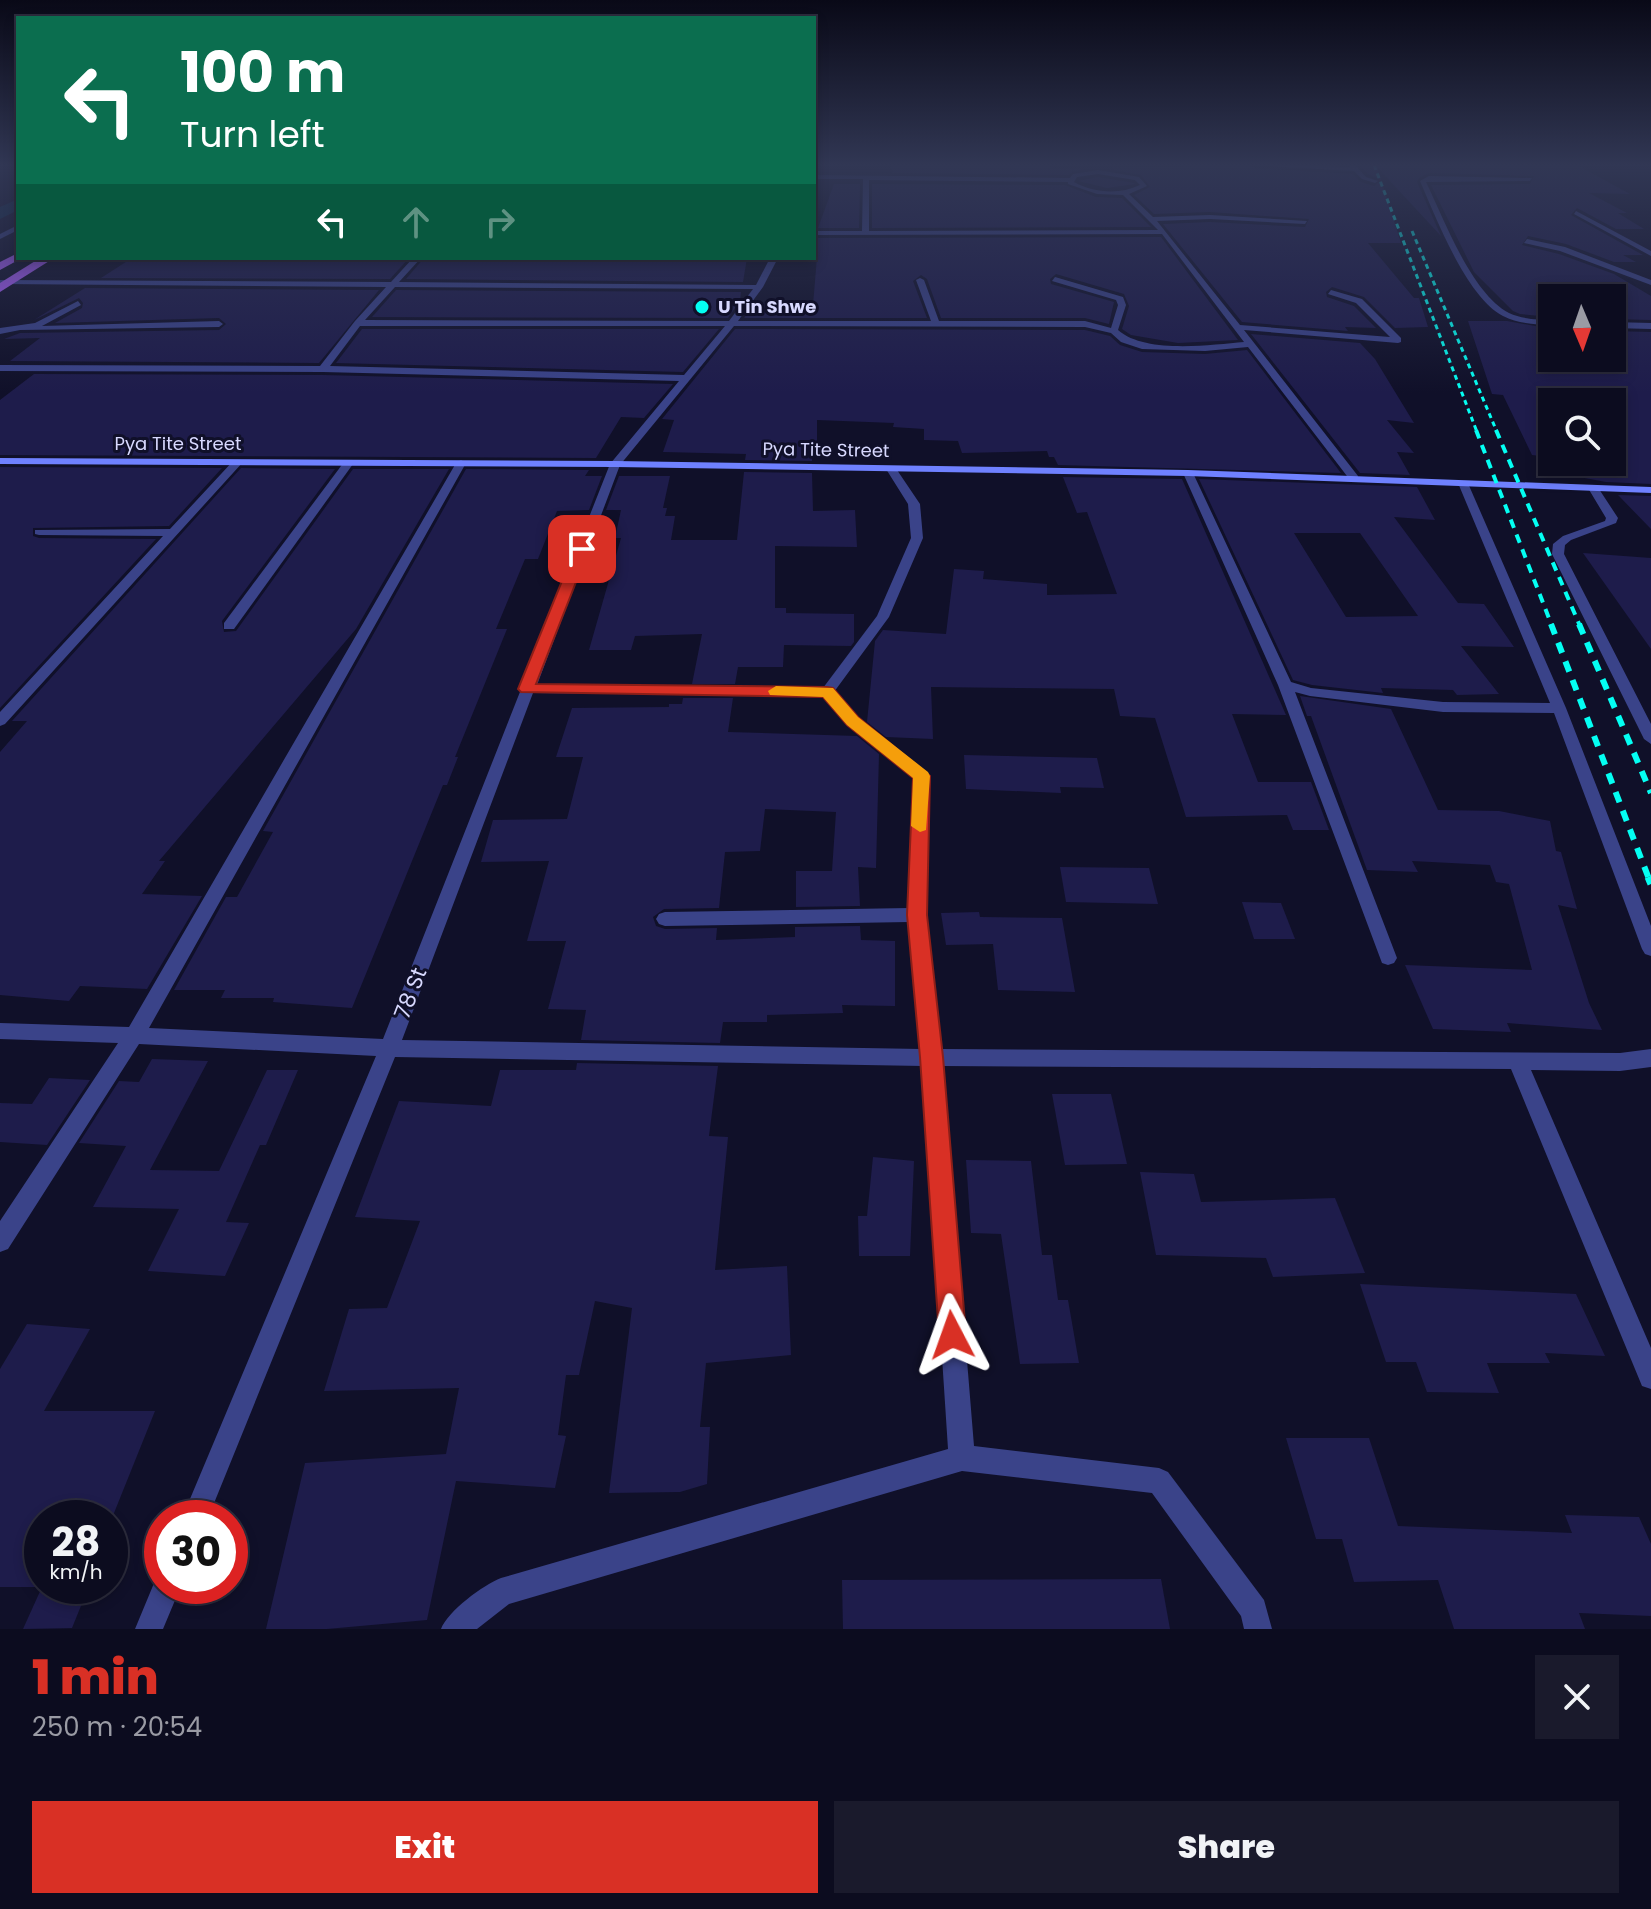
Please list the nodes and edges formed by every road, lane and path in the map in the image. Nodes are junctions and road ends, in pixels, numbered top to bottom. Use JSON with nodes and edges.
{"nodes":[{"id":1,"x":1171,"y":241,"type":"edge"},
{"id":2,"x":1453,"y":241,"type":"edge"},
{"id":3,"x":1527,"y":241,"type":"dead end"},
{"id":4,"x":1628,"y":242,"type":"joint"},
{"id":5,"x":1651,"y":242,"type":"edge"},
{"id":6,"x":1651,"y":254,"type":"edge"},
{"id":7,"x":45,"y":260,"type":"edge"},
{"id":8,"x":415,"y":260,"type":"edge"},
{"id":9,"x":773,"y":260,"type":"edge"},
{"id":10,"x":1055,"y":279,"type":"dead end"},
{"id":11,"x":920,"y":280,"type":"dead end"},
{"id":12,"x":1651,"y":283,"type":"edge"},
{"id":13,"x":3,"y":284,"type":"edge"},
{"id":14,"x":392,"y":284,"type":"junction"},
{"id":15,"x":759,"y":287,"type":"junction"},
{"id":16,"x":1331,"y":292,"type":"dead end"},
{"id":17,"x":78,"y":303,"type":"dead end"},
{"id":18,"x":1538,"y":320,"type":"edge"},
{"id":19,"x":358,"y":323,"type":"junction"},
{"id":20,"x":219,"y":324,"type":"dead end"},
{"id":21,"x":936,"y":324,"type":"junction"},
{"id":22,"x":1626,"y":325,"type":"edge"},
{"id":23,"x":730,"y":326,"type":"junction"},
{"id":24,"x":1651,"y":326,"type":"edge"},
{"id":25,"x":1235,"y":327,"type":"junction"},
{"id":26,"x":23,"y":329,"type":"junction"},
{"id":27,"x":0,"y":331,"type":"edge"},
{"id":28,"x":1114,"y":331,"type":"junction"},
{"id":29,"x":1250,"y":344,"type":"junction"},
{"id":30,"x":0,"y":368,"type":"edge"},
{"id":31,"x":323,"y":369,"type":"junction"},
{"id":32,"x":685,"y":378,"type":"junction"},
{"id":33,"x":0,"y":461,"type":"edge"},
{"id":34,"x":238,"y":462,"type":"junction"},
{"id":35,"x":461,"y":463,"type":"junction"},
{"id":36,"x":348,"y":464,"type":"junction"},
{"id":37,"x":615,"y":464,"type":"junction"},
{"id":38,"x":891,"y":469,"type":"junction"},
{"id":39,"x":1188,"y":473,"type":"junction"},
{"id":40,"x":1354,"y":478,"type":"junction"},
{"id":41,"x":1463,"y":483,"type":"junction"},
{"id":42,"x":1593,"y":488,"type":"junction"},
{"id":43,"x":1651,"y":490,"type":"edge"},
{"id":44,"x":39,"y":532,"type":"dead end"},
{"id":45,"x":173,"y":533,"type":"junction"},
{"id":46,"x":229,"y":626,"type":"dead end"},
{"id":47,"x":1285,"y":685,"type":"junction"},
{"id":48,"x":526,"y":689,"type":"junction"},
{"id":49,"x":827,"y":692,"type":"junction"},
{"id":50,"x":1559,"y":708,"type":"junction"},
{"id":51,"x":0,"y":721,"type":"edge"},
{"id":52,"x":1651,"y":739,"type":"edge"},
{"id":53,"x":917,"y":915,"type":"junction"},
{"id":54,"x":665,"y":919,"type":"dead end"},
{"id":55,"x":1651,"y":949,"type":"edge"},
{"id":56,"x":1388,"y":958,"type":"dead end"},
{"id":57,"x":0,"y":1031,"type":"edge"},
{"id":58,"x":136,"y":1033,"type":"junction"},
{"id":59,"x":389,"y":1048,"type":"junction"},
{"id":60,"x":932,"y":1057,"type":"junction"},
{"id":61,"x":1651,"y":1058,"type":"edge"},
{"id":62,"x":1518,"y":1062,"type":"junction"},
{"id":63,"x":0,"y":1241,"type":"edge"},
{"id":64,"x":1651,"y":1377,"type":"edge"},
{"id":65,"x":962,"y":1458,"type":"junction"},
{"id":66,"x":202,"y":1500,"type":"edge"},
{"id":67,"x":159,"y":1604,"type":"edge"},
{"id":68,"x":149,"y":1629,"type":"edge"},
{"id":69,"x":455,"y":1629,"type":"edge"},
{"id":70,"x":1258,"y":1629,"type":"edge"}],
"edges":[{"from":1,"to":25,"type":"street"},
{"from":2,"to":18,"type":"street"},
{"from":3,"to":12,"type":"street"},
{"from":4,"to":5,"type":"street"},
{"from":4,"to":6,"type":"street"},
{"from":7,"to":13,"type":"main road"},
{"from":8,"to":14,"type":"street"},
{"from":9,"to":15,"type":"street","name":"78 St"},
{"from":10,"to":28,"type":"street"},
{"from":11,"to":21,"type":"street"},
{"from":13,"to":14,"type":"street"},
{"from":14,"to":15,"type":"street"},
{"from":14,"to":19,"type":"street"},
{"from":15,"to":23,"type":"street","name":"78 St"},
{"from":16,"to":25,"type":"street"},
{"from":17,"to":26,"type":"street"},
{"from":19,"to":23,"type":"street"},
{"from":19,"to":31,"type":"street"},
{"from":20,"to":26,"type":"street"},
{"from":21,"to":23,"type":"street"},
{"from":21,"to":28,"type":"street"},
{"from":22,"to":24,"type":"street"},
{"from":23,"to":32,"type":"street","name":"78 St"},
{"from":25,"to":29,"type":"street"},
{"from":26,"to":27,"type":"street"},
{"from":28,"to":29,"type":"street"},
{"from":29,"to":40,"type":"street"},
{"from":30,"to":31,"type":"street"},
{"from":31,"to":32,"type":"street"},
{"from":32,"to":37,"type":"street","name":"78 St"},
{"from":33,"to":34,"type":"street","name":"Pya Tite Street"},
{"from":34,"to":36,"type":"street","name":"Pya Tite Street"},
{"from":34,"to":45,"type":"street"},
{"from":35,"to":36,"type":"street","name":"Pya Tite Street"},
{"from":35,"to":37,"type":"street","name":"Pya Tite Street"},
{"from":35,"to":58,"type":"street"},
{"from":36,"to":46,"type":"street"},
{"from":37,"to":38,"type":"street","name":"Pya Tite Street"},
{"from":37,"to":48,"type":"street","name":"78 St"},
{"from":38,"to":39,"type":"street","name":"Pya Tite Street"},
{"from":38,"to":49,"type":"street"},
{"from":39,"to":40,"type":"street","name":"Pya Tite Street"},
{"from":39,"to":47,"type":"street"},
{"from":40,"to":41,"type":"street","name":"Pya Tite Street"},
{"from":41,"to":42,"type":"street","name":"Pya Tite Street"},
{"from":41,"to":50,"type":"street"},
{"from":42,"to":43,"type":"street","name":"Pya Tite Street"},
{"from":42,"to":52,"type":"street"},
{"from":44,"to":45,"type":"street"},
{"from":45,"to":51,"type":"street"},
{"from":47,"to":50,"type":"street"},
{"from":47,"to":56,"type":"street"},
{"from":48,"to":49,"type":"street"},
{"from":48,"to":59,"type":"street","name":"78 St"},
{"from":49,"to":53,"type":"street"},
{"from":50,"to":55,"type":"street"},
{"from":53,"to":54,"type":"street"},
{"from":53,"to":60,"type":"street"},
{"from":57,"to":58,"type":"street"},
{"from":58,"to":59,"type":"street"},
{"from":58,"to":63,"type":"street"},
{"from":59,"to":60,"type":"street"},
{"from":59,"to":66,"type":"street","name":"78 St"},
{"from":60,"to":62,"type":"street"},
{"from":60,"to":65,"type":"street"},
{"from":61,"to":62,"type":"street"},
{"from":62,"to":64,"type":"street"},
{"from":65,"to":69,"type":"street"},
{"from":65,"to":70,"type":"street"},
{"from":67,"to":68,"type":"street"}]}
